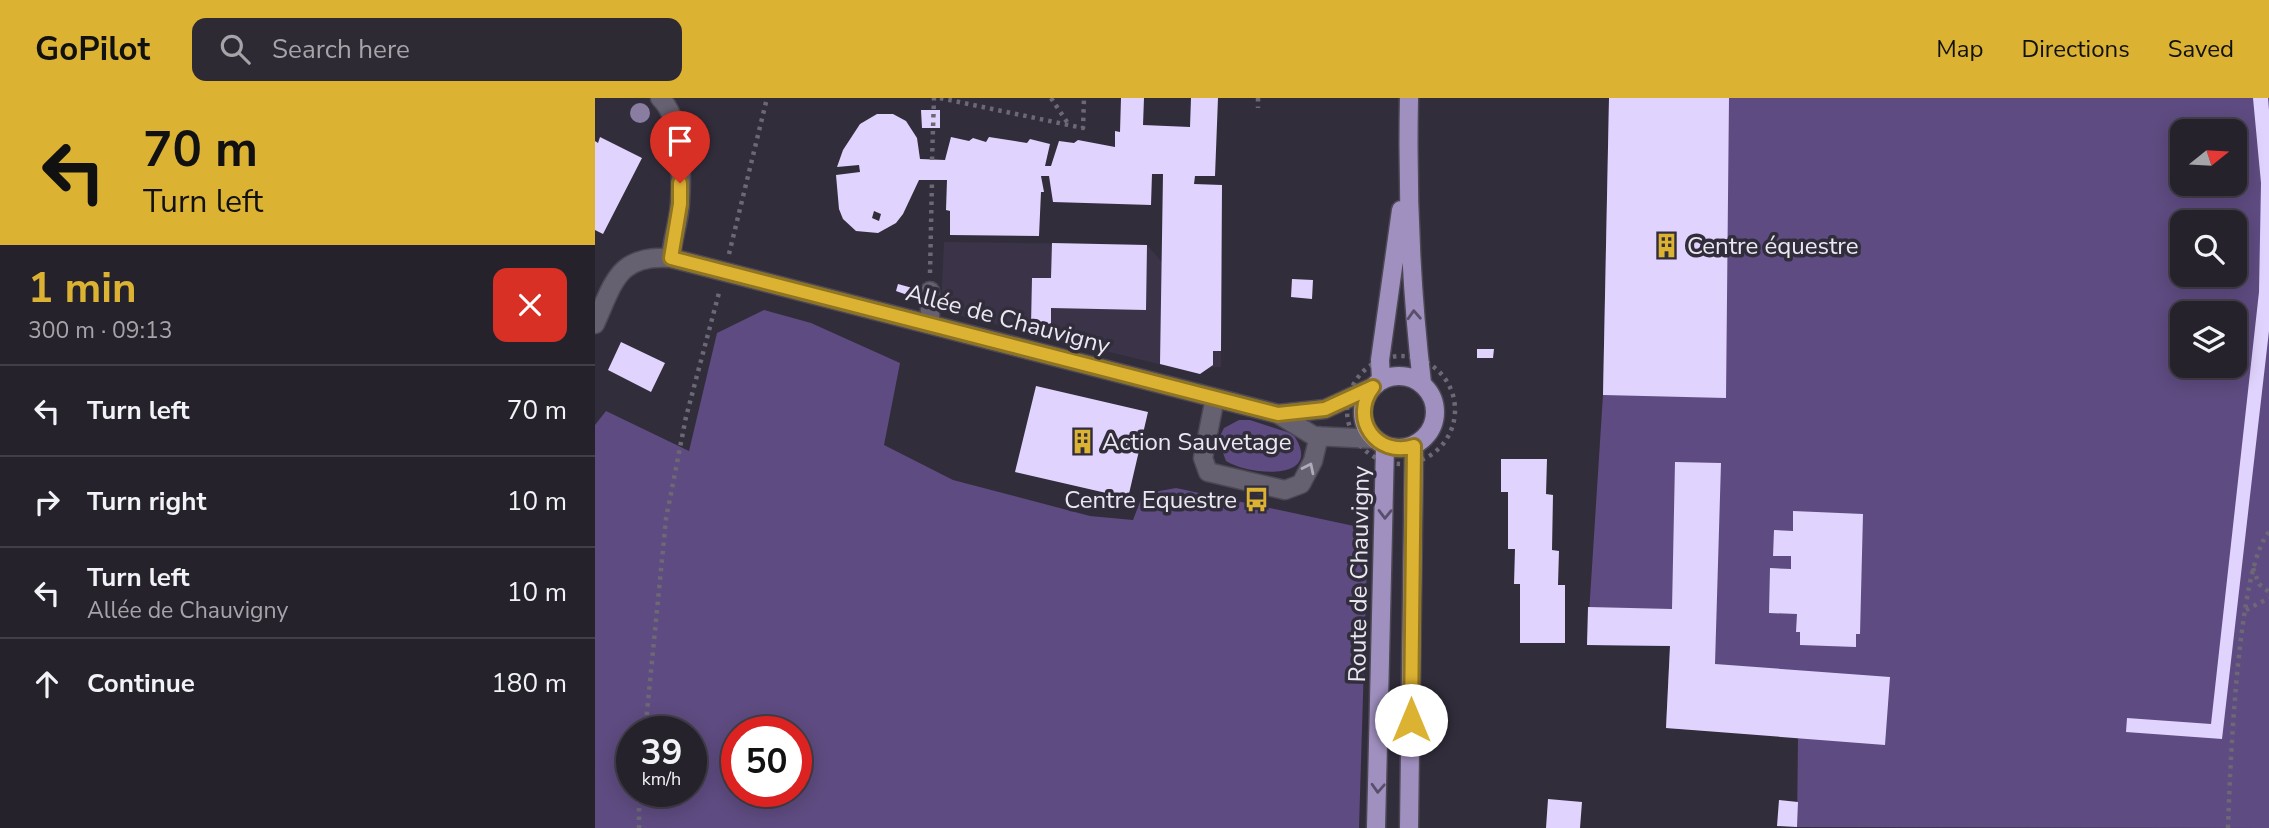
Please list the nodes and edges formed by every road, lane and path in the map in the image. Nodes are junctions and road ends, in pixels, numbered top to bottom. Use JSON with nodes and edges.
{"nodes":[{"id":1,"x":660,"y":98,"type":"edge"},
{"id":2,"x":767,"y":98,"type":"edge"},
{"id":3,"x":934,"y":98,"type":"edge"},
{"id":4,"x":940,"y":98,"type":"edge"},
{"id":5,"x":1051,"y":98,"type":"edge"},
{"id":6,"x":1084,"y":98,"type":"edge"},
{"id":7,"x":1258,"y":98,"type":"edge"},
{"id":8,"x":1409,"y":98,"type":"edge"},
{"id":9,"x":1258,"y":108,"type":"dead end"},
{"id":10,"x":1069,"y":126,"type":"junction"},
{"id":11,"x":932,"y":160,"type":"dead end"},
{"id":12,"x":1408,"y":162,"type":"junction"},
{"id":13,"x":932,"y":180,"type":"dead end"},
{"id":14,"x":671,"y":258,"type":"junction"},
{"id":15,"x":725,"y":271,"type":"junction"},
{"id":16,"x":930,"y":291,"type":"joint"},
{"id":17,"x":595,"y":324,"type":"edge"},
{"id":18,"x":930,"y":324,"type":"junction"},
{"id":19,"x":1419,"y":359,"type":"junction"},
{"id":20,"x":1380,"y":360,"type":"junction"},
{"id":21,"x":1422,"y":383,"type":"junction"},
{"id":22,"x":1377,"y":384,"type":"junction"},
{"id":23,"x":1349,"y":397,"type":"junction"},
{"id":24,"x":1215,"y":398,"type":"junction"},
{"id":25,"x":1278,"y":414,"type":"junction"},
{"id":26,"x":1319,"y":436,"type":"junction"},
{"id":27,"x":1356,"y":439,"type":"junction"},
{"id":28,"x":1382,"y":449,"type":"junction"},
{"id":29,"x":1414,"y":454,"type":"junction"},
{"id":30,"x":2269,"y":532,"type":"edge"},
{"id":31,"x":2252,"y":568,"type":"junction"},
{"id":32,"x":2269,"y":592,"type":"edge"},
{"id":33,"x":2269,"y":598,"type":"edge"},
{"id":34,"x":2246,"y":610,"type":"junction"},
{"id":35,"x":647,"y":716,"type":"edge"},
{"id":36,"x":639,"y":807,"type":"edge"},
{"id":37,"x":639,"y":828,"type":"edge"},
{"id":38,"x":1376,"y":828,"type":"edge"},
{"id":39,"x":1409,"y":828,"type":"edge"},
{"id":40,"x":2228,"y":828,"type":"edge"}],
"edges":[{"from":1,"to":14,"type":"street"},
{"from":2,"to":15,"type":"path"},
{"from":3,"to":11,"type":"path"},
{"from":4,"to":10,"type":"path"},
{"from":5,"to":10,"type":"path"},
{"from":6,"to":10,"type":"path"},
{"from":7,"to":9,"type":"path"},
{"from":8,"to":12,"type":"main road"},
{"from":19,"to":12,"type":"main road","one_way":true},
{"from":12,"to":20,"type":"main road"},
{"from":13,"to":16,"type":"path"},
{"from":14,"to":15,"type":"street","name":"Allée de Chauvigny"},
{"from":14,"to":17,"type":"street","name":"Allée de Chauvigny"},
{"from":15,"to":18,"type":"street","name":"Allée de Chauvigny"},
{"from":15,"to":35,"type":"path"},
{"from":16,"to":18,"type":"street"},
{"from":18,"to":24,"type":"street","name":"Allée de Chauvigny"},
{"from":19,"to":20,"type":"path"},
{"from":19,"to":21,"type":"main road"},
{"from":19,"to":29,"type":"path"},
{"from":20,"to":22,"type":"main road"},
{"from":20,"to":23,"type":"path"},
{"from":21,"to":22,"type":"main road"},
{"from":21,"to":29,"type":"main road"},
{"from":22,"to":23,"type":"street","name":"Allée de Chauvigny"},
{"from":22,"to":28,"type":"main road"},
{"from":23,"to":25,"type":"street","name":"Allée de Chauvigny"},
{"from":23,"to":27,"type":"path"},
{"from":24,"to":25,"type":"street","name":"Allée de Chauvigny"},
{"from":24,"to":26,"type":"street","one_way":true},
{"from":25,"to":26,"type":"street","name":"Allée de Chauvigny"},
{"from":26,"to":27,"type":"street","name":"Allée de Chauvigny"},
{"from":27,"to":28,"type":"street","name":"Allée de Chauvigny"},
{"from":27,"to":28,"type":"path"},
{"from":28,"to":29,"type":"path"},
{"from":28,"to":29,"type":"main road"},
{"from":28,"to":38,"type":"main road","name":"Route de Chauvigny","one_way":true},
{"from":29,"to":39,"type":"main road"},
{"from":30,"to":31,"type":"path"},
{"from":31,"to":32,"type":"path"},
{"from":31,"to":34,"type":"path"},
{"from":33,"to":34,"type":"path"},
{"from":34,"to":40,"type":"path"},
{"from":36,"to":37,"type":"path"}]}
